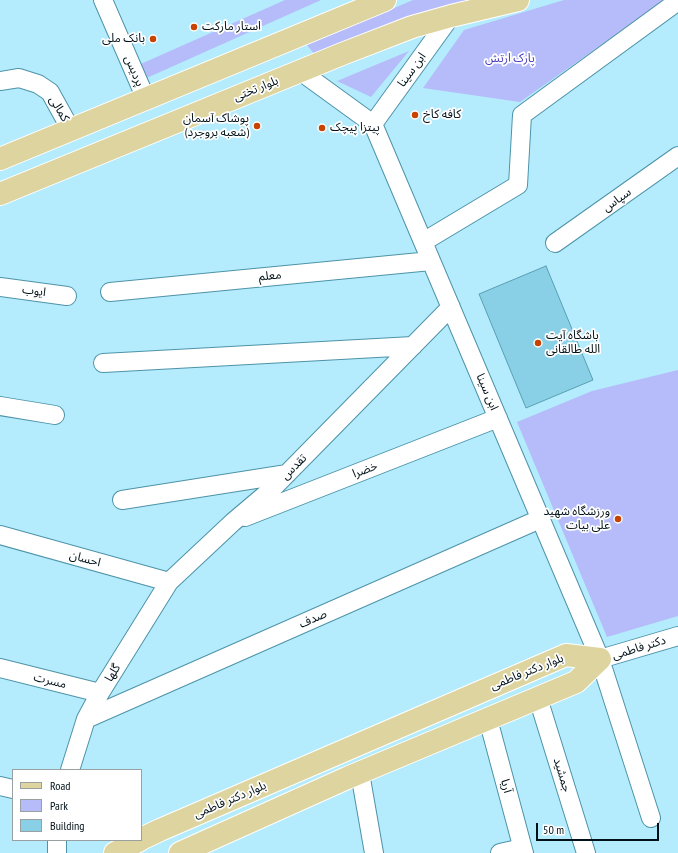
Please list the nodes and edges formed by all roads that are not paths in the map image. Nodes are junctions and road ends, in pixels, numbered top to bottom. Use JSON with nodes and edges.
{"nodes":[{"id":1,"x":103,"y":0,"type":"edge"},
{"id":2,"x":385,"y":0,"type":"edge"},
{"id":3,"x":518,"y":0,"type":"edge"},
{"id":4,"x":678,"y":1,"type":"edge"},
{"id":5,"x":451,"y":16,"type":"junction"},
{"id":6,"x":290,"y":39,"type":"junction"},
{"id":7,"x":257,"y":53,"type":"junction"},
{"id":8,"x":300,"y":71,"type":"junction"},
{"id":9,"x":0,"y":81,"type":"edge"},
{"id":10,"x":271,"y":83,"type":"junction"},
{"id":11,"x":146,"y":99,"type":"junction"},
{"id":12,"x":373,"y":124,"type":"junction"},
{"id":13,"x":71,"y":130,"type":"junction"},
{"id":14,"x":678,"y":156,"type":"edge"},
{"id":15,"x":0,"y":159,"type":"edge"},
{"id":16,"x":0,"y":194,"type":"edge"},
{"id":17,"x":423,"y":242,"type":"junction"},
{"id":18,"x":555,"y":243,"type":"dead end"},
{"id":19,"x":431,"y":261,"type":"junction"},
{"id":20,"x":0,"y":287,"type":"edge"},
{"id":21,"x":110,"y":292,"type":"dead end"},
{"id":22,"x":67,"y":296,"type":"dead end"},
{"id":23,"x":451,"y":307,"type":"junction"},
{"id":24,"x":413,"y":346,"type":"junction"},
{"id":25,"x":103,"y":363,"type":"dead end"},
{"id":26,"x":0,"y":406,"type":"edge"},
{"id":27,"x":54,"y":415,"type":"dead end"},
{"id":28,"x":498,"y":418,"type":"junction"},
{"id":29,"x":286,"y":474,"type":"junction"},
{"id":30,"x":122,"y":500,"type":"dead end"},
{"id":31,"x":540,"y":519,"type":"junction"},
{"id":32,"x":233,"y":522,"type":"junction"},
{"id":33,"x":0,"y":535,"type":"edge"},
{"id":34,"x":169,"y":582,"type":"junction"},
{"id":35,"x":678,"y":636,"type":"edge"},
{"id":36,"x":600,"y":659,"type":"junction"},
{"id":37,"x":0,"y":668,"type":"edge"},
{"id":38,"x":100,"y":694,"type":"junction"},
{"id":39,"x":538,"y":698,"type":"junction"},
{"id":40,"x":86,"y":719,"type":"junction"},
{"id":41,"x":488,"y":719,"type":"junction"},
{"id":42,"x":70,"y":769,"type":"edge"},
{"id":43,"x":360,"y":773,"type":"junction"},
{"id":44,"x":0,"y":786,"type":"edge"},
{"id":45,"x":12,"y":789,"type":"edge"},
{"id":46,"x":651,"y":818,"type":"dead end"},
{"id":47,"x":142,"y":839,"type":"edge"},
{"id":48,"x":57,"y":841,"type":"edge"},
{"id":49,"x":138,"y":841,"type":"edge"},
{"id":50,"x":523,"y":850,"type":"edge"},
{"id":51,"x":57,"y":853,"type":"edge"},
{"id":52,"x":115,"y":853,"type":"edge"},
{"id":53,"x":180,"y":853,"type":"edge"},
{"id":54,"x":374,"y":853,"type":"edge"},
{"id":55,"x":500,"y":853,"type":"edge"},
{"id":56,"x":586,"y":853,"type":"edge"}],
"edges":[{"from":1,"to":11,"type":"street","name":"پردیس"},
{"from":2,"to":6,"type":"main road"},
{"from":3,"to":5,"type":"main road","name":"بلوار تختی"},
{"from":4,"to":17,"type":"street"},
{"from":5,"to":8,"type":"main road","name":"بلوار تختی"},
{"from":5,"to":12,"type":"street","name":"ابن سینا"},
{"from":6,"to":7,"type":"main road"},
{"from":6,"to":8,"type":"main road"},
{"from":7,"to":10,"type":"main road"},
{"from":7,"to":11,"type":"main road"},
{"from":8,"to":10,"type":"main road","name":"بلوار تختی"},
{"from":8,"to":12,"type":"street"},
{"from":9,"to":13,"type":"street","name":"کمالی"},
{"from":10,"to":16,"type":"main road","name":"بلوار تختی"},
{"from":11,"to":13,"type":"main road"},
{"from":12,"to":17,"type":"street","name":"ابن سینا"},
{"from":13,"to":15,"type":"main road"},
{"from":14,"to":18,"type":"street","name":"سپاس"},
{"from":17,"to":19,"type":"street","name":"ابن سینا"},
{"from":19,"to":21,"type":"street","name":"معلم"},
{"from":19,"to":23,"type":"street","name":"ابن سینا"},
{"from":20,"to":22,"type":"street","name":"ایوب"},
{"from":23,"to":24,"type":"street","name":"تقدس"},
{"from":23,"to":28,"type":"street","name":"ابن سینا"},
{"from":24,"to":25,"type":"street"},
{"from":24,"to":29,"type":"street","name":"تقدس"},
{"from":26,"to":27,"type":"street"},
{"from":28,"to":31,"type":"street","name":"ابن سینا"},
{"from":28,"to":32,"type":"street","name":"خضرا"},
{"from":29,"to":30,"type":"street"},
{"from":29,"to":32,"type":"street","name":"تقدس"},
{"from":31,"to":36,"type":"street","name":"ابن سینا"},
{"from":31,"to":40,"type":"street","name":"صدف"},
{"from":32,"to":34,"type":"street","name":"تقدس"},
{"from":33,"to":34,"type":"street","name":"احسان"},
{"from":34,"to":38,"type":"street","name":"گلها"},
{"from":35,"to":36,"type":"street","name":"دکتر فاطمی"},
{"from":36,"to":39,"type":"main road"},
{"from":36,"to":46,"type":"street","name":"ابن سینا"},
{"from":36,"to":47,"type":"main road","name":"بلوار دکتر فاطمی"},
{"from":37,"to":38,"type":"street","name":"مسرت"},
{"from":38,"to":40,"type":"street","name":"گلها"},
{"from":39,"to":41,"type":"main road"},
{"from":39,"to":56,"type":"street","name":"جمشید"},
{"from":40,"to":42,"type":"street","name":"گلها"},
{"from":41,"to":43,"type":"main road"},
{"from":41,"to":50,"type":"street","name":"آریا"},
{"from":43,"to":53,"type":"main road"},
{"from":43,"to":54,"type":"street"},
{"from":44,"to":45,"type":"street"},
{"from":48,"to":51,"type":"street"},
{"from":49,"to":52,"type":"main road","name":"بلوار دکتر فاطمی"},
{"from":50,"to":55,"type":"street"}]}
